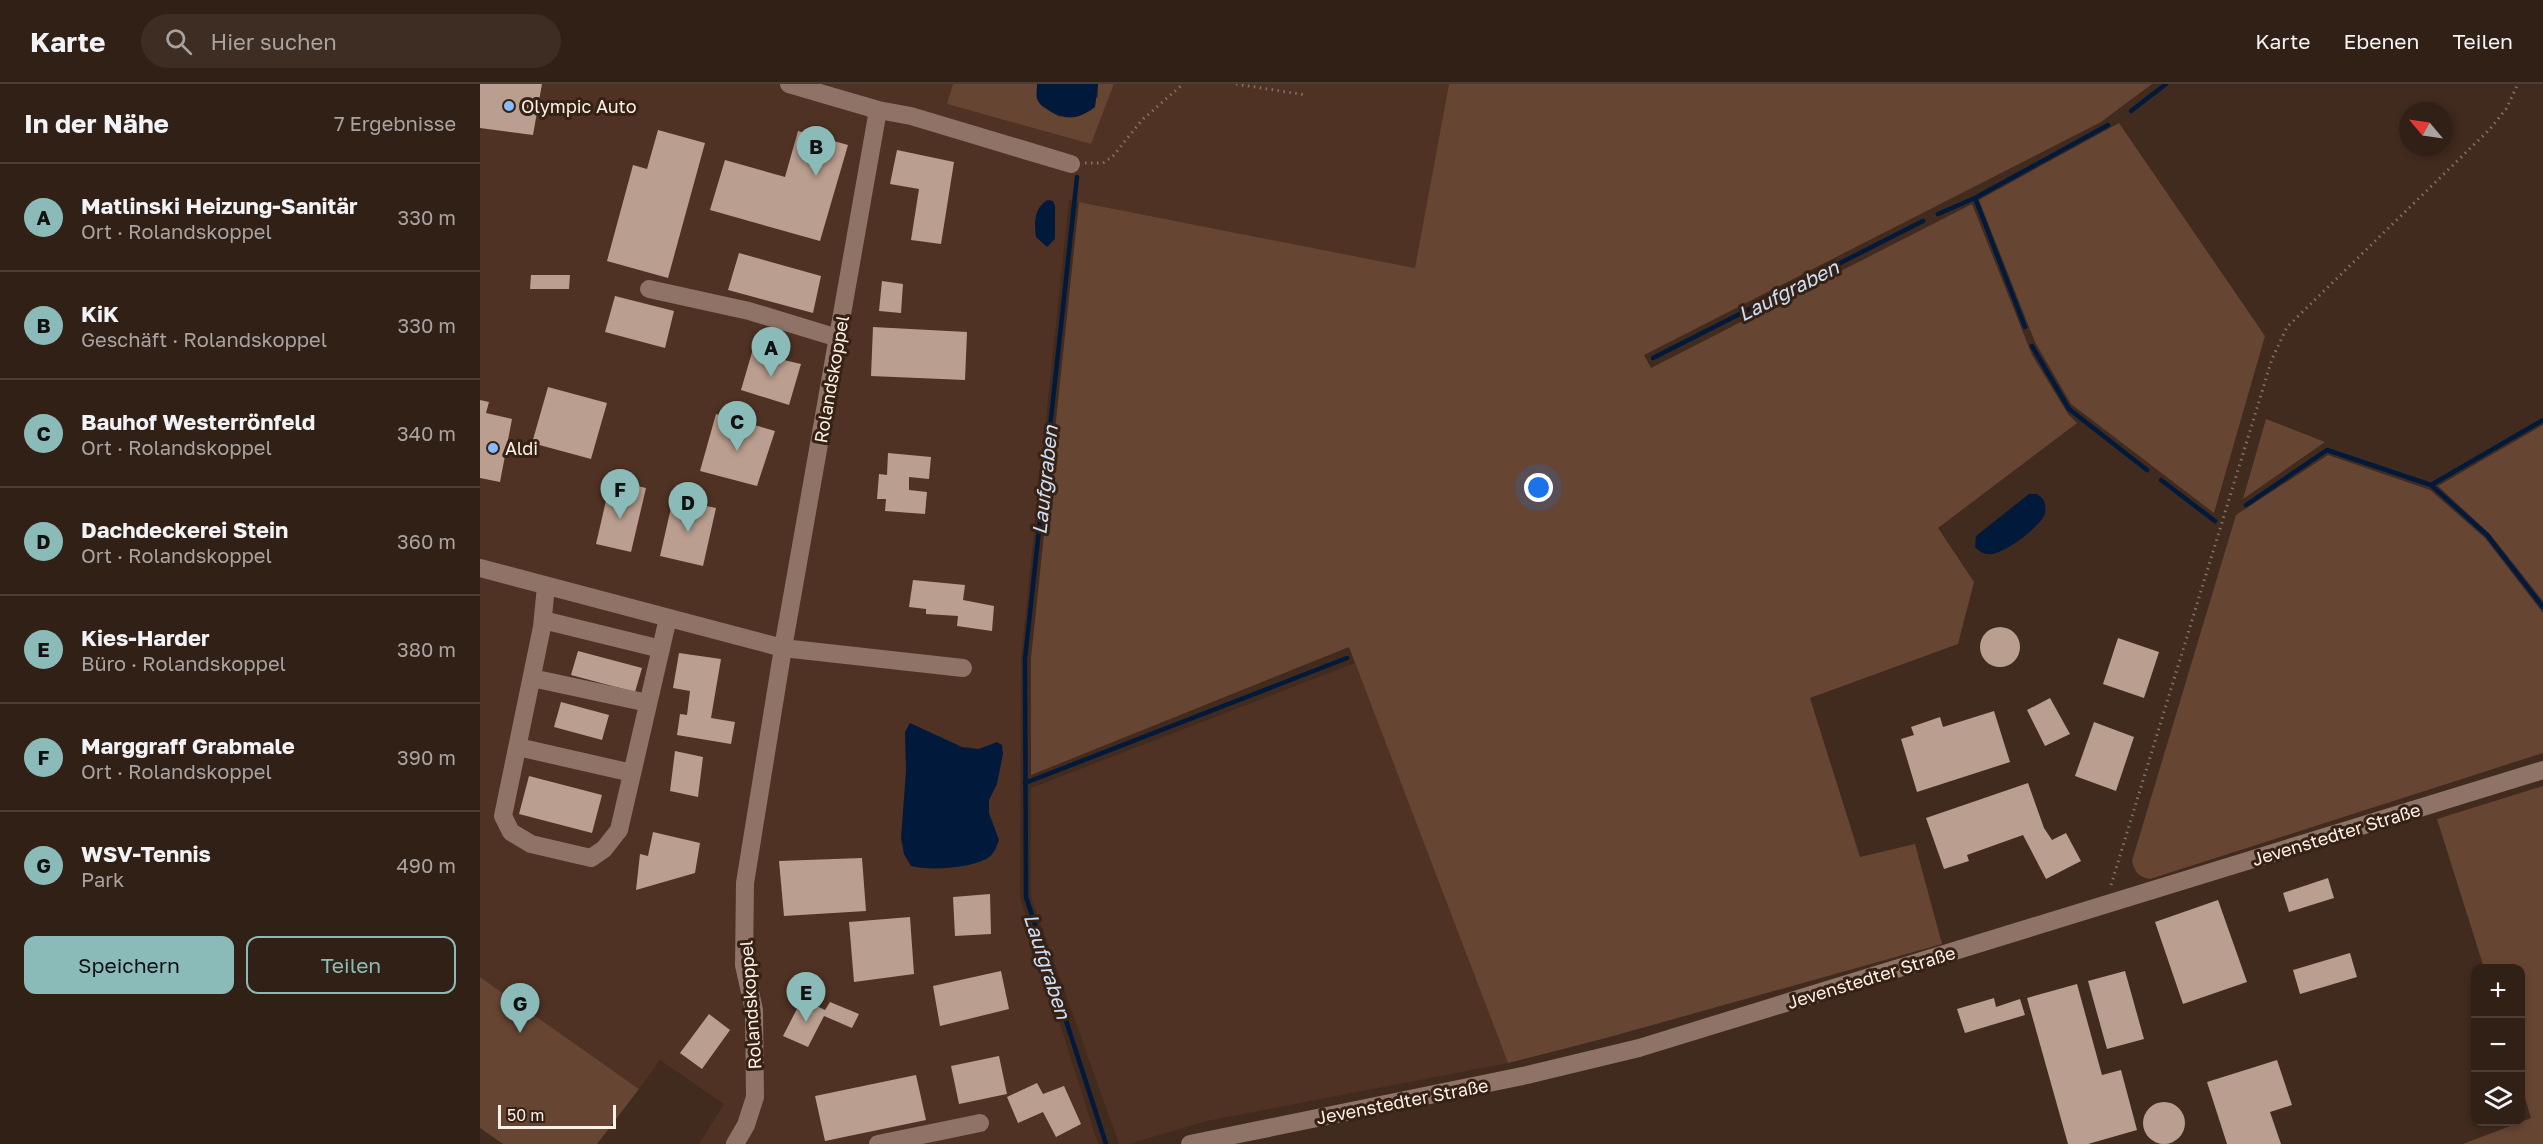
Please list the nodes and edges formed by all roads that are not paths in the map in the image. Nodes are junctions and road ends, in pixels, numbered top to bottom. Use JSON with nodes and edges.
{"nodes":[{"id":1,"x":789,"y":84,"type":"edge"},
{"id":2,"x":878,"y":110,"type":"junction"},
{"id":3,"x":1071,"y":164,"type":"road end"},
{"id":4,"x":649,"y":289,"type":"dead end"},
{"id":5,"x":838,"y":338,"type":"junction"},
{"id":6,"x":480,"y":568,"type":"edge"},
{"id":7,"x":546,"y":586,"type":"junction"},
{"id":8,"x":668,"y":618,"type":"junction"},
{"id":9,"x":543,"y":620,"type":"junction"},
{"id":10,"x":783,"y":648,"type":"junction"},
{"id":11,"x":661,"y":649,"type":"junction"},
{"id":12,"x":963,"y":668,"type":"dead end"},
{"id":13,"x":532,"y":678,"type":"junction"},
{"id":14,"x":648,"y":703,"type":"junction"},
{"id":15,"x":518,"y":747,"type":"junction"},
{"id":16,"x":2543,"y":770,"type":"edge"},
{"id":17,"x":632,"y":773,"type":"junction"},
{"id":18,"x":980,"y":1123,"type":"dead end"},
{"id":19,"x":735,"y":1144,"type":"edge"},
{"id":20,"x":877,"y":1144,"type":"edge"},
{"id":21,"x":1190,"y":1144,"type":"edge"}],
"edges":[{"from":1,"to":2,"type":"street"},
{"from":2,"to":3,"type":"street"},
{"from":2,"to":5,"type":"street","name":"Rolandskoppel"},
{"from":4,"to":5,"type":"street"},
{"from":5,"to":10,"type":"street","name":"Rolandskoppel"},
{"from":6,"to":7,"type":"street"},
{"from":7,"to":8,"type":"street"},
{"from":7,"to":9,"type":"street"},
{"from":8,"to":10,"type":"street"},
{"from":8,"to":11,"type":"street"},
{"from":9,"to":11,"type":"street"},
{"from":9,"to":13,"type":"street"},
{"from":10,"to":12,"type":"street"},
{"from":10,"to":19,"type":"street","name":"Rolandskoppel"},
{"from":11,"to":14,"type":"street"},
{"from":13,"to":14,"type":"street"},
{"from":13,"to":15,"type":"street"},
{"from":14,"to":17,"type":"street"},
{"from":15,"to":17,"type":"street"},
{"from":15,"to":17,"type":"street"},
{"from":16,"to":21,"type":"street","name":"Jevenstedter Straße"},
{"from":18,"to":20,"type":"street"}]}
